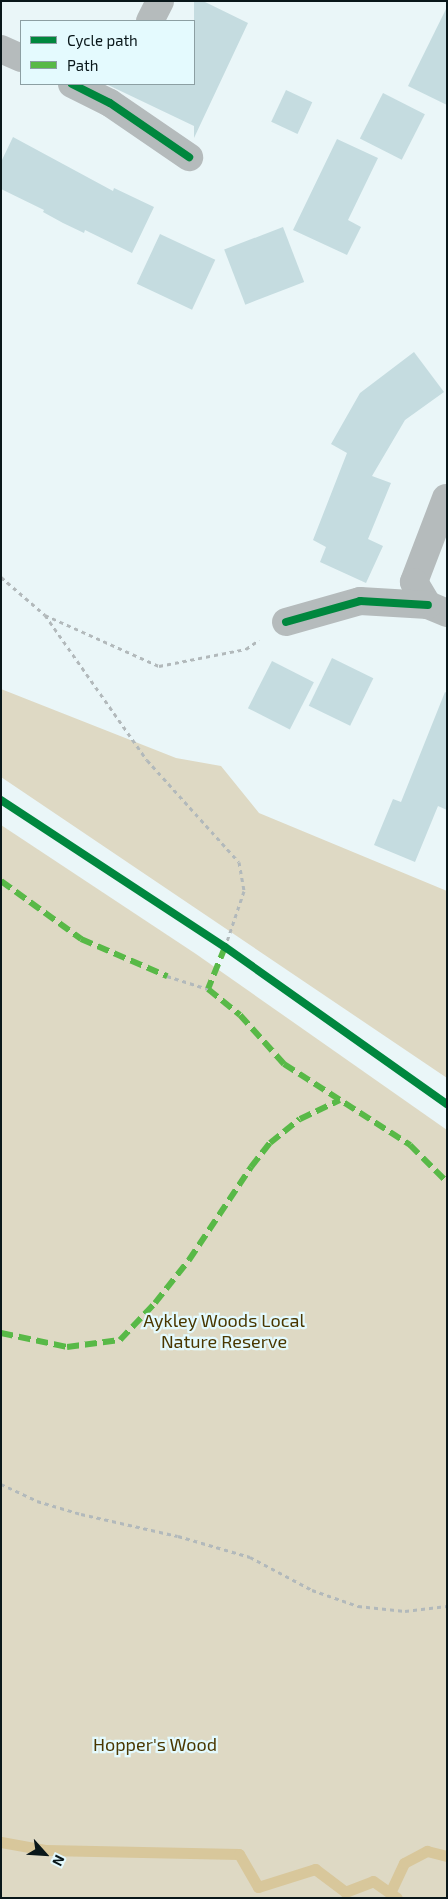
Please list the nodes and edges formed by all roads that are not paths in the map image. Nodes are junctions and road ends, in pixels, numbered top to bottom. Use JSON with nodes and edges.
{"nodes":[{"id":1,"x":160,"y":1,"type":"edge"},
{"id":2,"x":150,"y":20,"type":"edge"},
{"id":3,"x":1,"y":49,"type":"edge"},
{"id":4,"x":20,"y":58,"type":"edge"},
{"id":5,"x":77,"y":85,"type":"edge"},
{"id":6,"x":115,"y":93,"type":"edge"},
{"id":7,"x":189,"y":157,"type":"dead end"},
{"id":8,"x":446,"y":498,"type":"edge"},
{"id":9,"x":438,"y":609,"type":"edge"},
{"id":10,"x":286,"y":622,"type":"dead end"}],
"edges":[{"from":1,"to":2,"type":"street"},
{"from":3,"to":4,"type":"street"},
{"from":5,"to":6,"type":"street"},
{"from":6,"to":7,"type":"street"},
{"from":8,"to":9,"type":"street"},
{"from":9,"to":10,"type":"street"}]}
